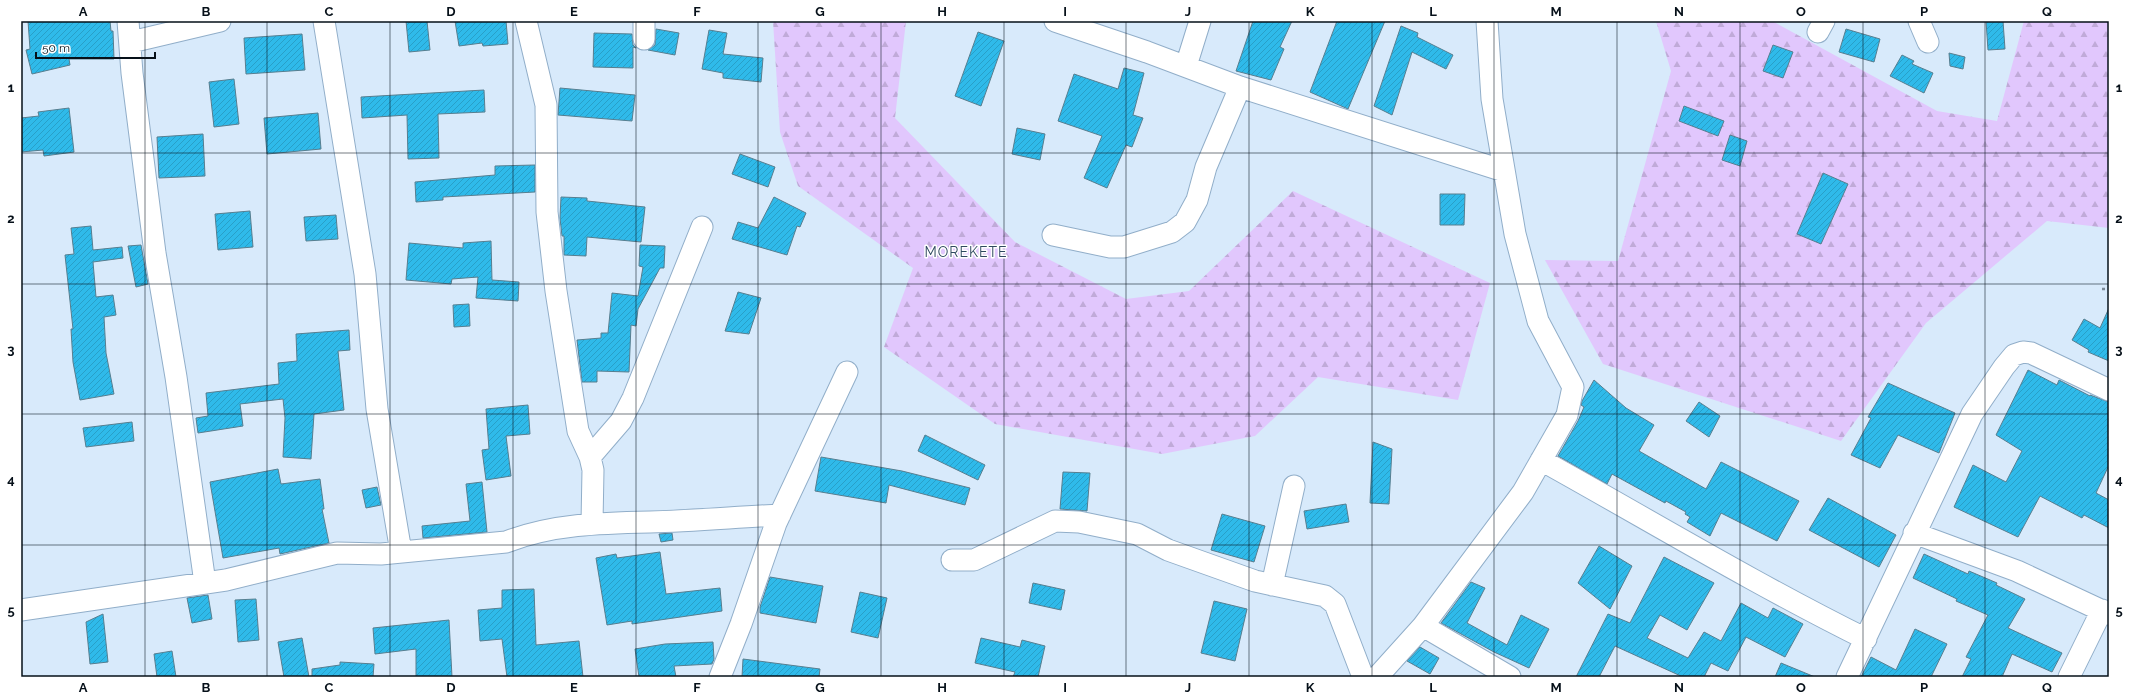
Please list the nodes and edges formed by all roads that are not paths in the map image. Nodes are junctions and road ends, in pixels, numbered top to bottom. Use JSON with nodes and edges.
{"nodes":[{"id":1,"x":128,"y":21,"type":"edge"},
{"id":2,"x":220,"y":21,"type":"edge"},
{"id":3,"x":324,"y":21,"type":"edge"},
{"id":4,"x":526,"y":21,"type":"edge"},
{"id":5,"x":1055,"y":21,"type":"edge"},
{"id":6,"x":1200,"y":21,"type":"edge"},
{"id":7,"x":1487,"y":21,"type":"edge"},
{"id":8,"x":1919,"y":21,"type":"edge"},
{"id":9,"x":131,"y":42,"type":"junction"},
{"id":10,"x":1928,"y":42,"type":"dead end"},
{"id":11,"x":1186,"y":66,"type":"junction"},
{"id":12,"x":1240,"y":87,"type":"junction"},
{"id":13,"x":1504,"y":171,"type":"junction"},
{"id":14,"x":702,"y":227,"type":"dead end"},
{"id":15,"x":1053,"y":235,"type":"dead end"},
{"id":16,"x":847,"y":372,"type":"dead end"},
{"id":17,"x":2109,"y":390,"type":"edge"},
{"id":18,"x":590,"y":457,"type":"junction"},
{"id":19,"x":1541,"y":460,"type":"junction"},
{"id":20,"x":1294,"y":486,"type":"dead end"},
{"id":21,"x":780,"y":515,"type":"junction"},
{"id":22,"x":592,"y":523,"type":"junction"},
{"id":23,"x":1914,"y":533,"type":"junction"},
{"id":24,"x":401,"y":552,"type":"junction"},
{"id":25,"x":952,"y":560,"type":"dead end"},
{"id":26,"x":205,"y":584,"type":"junction"},
{"id":27,"x":1272,"y":585,"type":"junction"},
{"id":28,"x":21,"y":610,"type":"edge"},
{"id":29,"x":2105,"y":612,"type":"edge"},
{"id":30,"x":1423,"y":626,"type":"junction"},
{"id":31,"x":1866,"y":639,"type":"junction"},
{"id":32,"x":720,"y":677,"type":"edge"},
{"id":33,"x":1363,"y":677,"type":"edge"},
{"id":34,"x":1377,"y":677,"type":"edge"},
{"id":35,"x":1510,"y":677,"type":"edge"},
{"id":36,"x":1847,"y":677,"type":"edge"},
{"id":37,"x":2069,"y":677,"type":"edge"}],
"edges":[{"from":1,"to":9,"type":"street"},
{"from":2,"to":9,"type":"street"},
{"from":3,"to":24,"type":"street"},
{"from":4,"to":18,"type":"street"},
{"from":5,"to":11,"type":"street"},
{"from":6,"to":11,"type":"street"},
{"from":7,"to":13,"type":"street"},
{"from":8,"to":10,"type":"street"},
{"from":9,"to":26,"type":"street"},
{"from":11,"to":12,"type":"street"},
{"from":12,"to":13,"type":"street"},
{"from":12,"to":15,"type":"street"},
{"from":13,"to":19,"type":"street"},
{"from":14,"to":18,"type":"street"},
{"from":16,"to":21,"type":"street"},
{"from":17,"to":23,"type":"street"},
{"from":18,"to":22,"type":"street"},
{"from":19,"to":30,"type":"street"},
{"from":19,"to":31,"type":"street"},
{"from":20,"to":27,"type":"street"},
{"from":21,"to":22,"type":"street"},
{"from":21,"to":32,"type":"street"},
{"from":22,"to":24,"type":"street"},
{"from":23,"to":29,"type":"street"},
{"from":23,"to":31,"type":"street"},
{"from":24,"to":26,"type":"street"},
{"from":25,"to":27,"type":"street"},
{"from":26,"to":28,"type":"street"},
{"from":27,"to":33,"type":"street"},
{"from":29,"to":37,"type":"street"},
{"from":30,"to":34,"type":"street"},
{"from":30,"to":35,"type":"street"},
{"from":31,"to":36,"type":"street"}]}
